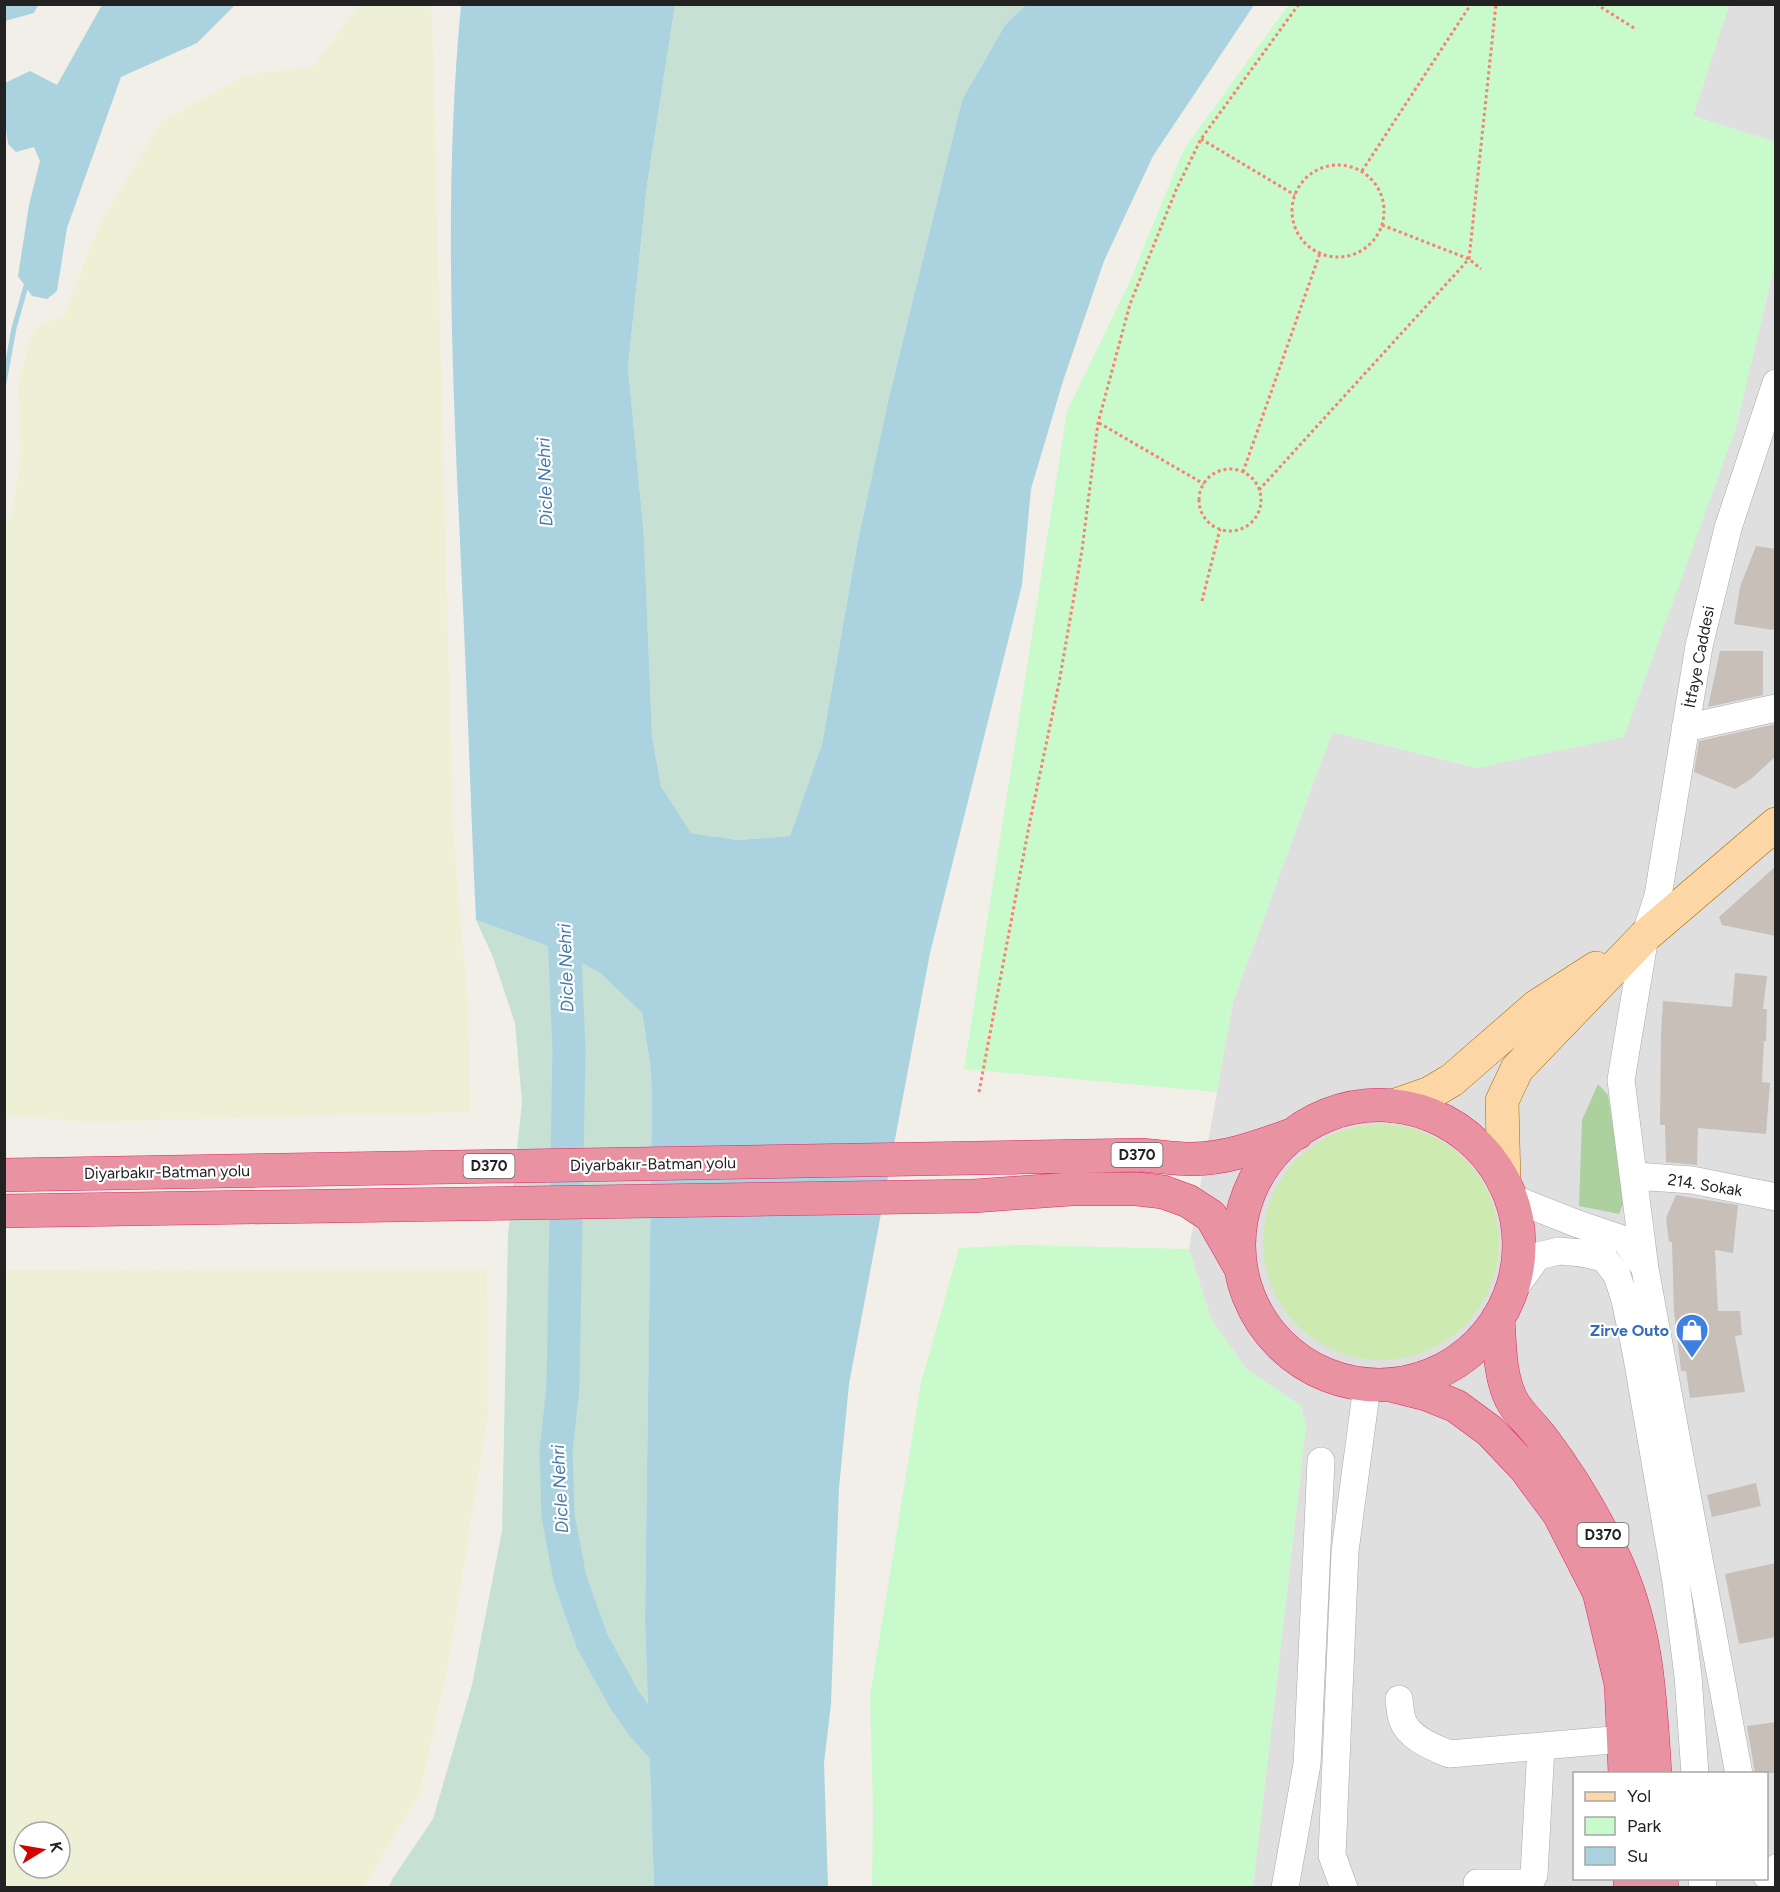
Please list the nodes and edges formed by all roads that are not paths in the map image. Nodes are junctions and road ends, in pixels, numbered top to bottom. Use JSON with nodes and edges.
{"nodes":[{"id":1,"x":1776,"y":383,"type":"edge"},
{"id":2,"x":1776,"y":708,"type":"edge"},
{"id":3,"x":1685,"y":728,"type":"junction"},
{"id":4,"x":1776,"y":824,"type":"edge"},
{"id":5,"x":1645,"y":936,"type":"junction"},
{"id":6,"x":1393,"y":1106,"type":"junction"},
{"id":7,"x":1297,"y":1133,"type":"junction"},
{"id":8,"x":4,"y":1174,"type":"edge"},
{"id":9,"x":1635,"y":1176,"type":"junction"},
{"id":10,"x":1508,"y":1190,"type":"junction"},
{"id":11,"x":1776,"y":1197,"type":"edge"},
{"id":12,"x":4,"y":1211,"type":"edge"},
{"id":13,"x":1240,"y":1267,"type":"junction"},
{"id":14,"x":1645,"y":1269,"type":"junction"},
{"id":15,"x":1506,"y":1304,"type":"junction"},
{"id":16,"x":1378,"y":1385,"type":"junction"},
{"id":17,"x":1321,"y":1461,"type":"dead end"},
{"id":18,"x":1399,"y":1699,"type":"dead end"},
{"id":19,"x":1624,"y":1739,"type":"junction"},
{"id":20,"x":1541,"y":1747,"type":"junction"},
{"id":21,"x":1625,"y":1772,"type":"edge"},
{"id":22,"x":1655,"y":1772,"type":"edge"},
{"id":23,"x":1695,"y":1772,"type":"edge"},
{"id":24,"x":1738,"y":1772,"type":"edge"},
{"id":25,"x":1477,"y":1883,"type":"dead end"},
{"id":26,"x":1285,"y":1887,"type":"edge"},
{"id":27,"x":1344,"y":1887,"type":"edge"}],
"edges":[{"from":1,"to":3,"type":"street","name":"İtfaye Caddesi"},
{"from":2,"to":3,"type":"street"},
{"from":3,"to":5,"type":"street","name":"İtfaye Caddesi"},
{"from":4,"to":5,"type":"main road"},
{"from":5,"to":6,"type":"main road"},
{"from":5,"to":9,"type":"street","name":"İtfaye Caddesi"},
{"from":5,"to":10,"type":"main road"},
{"from":6,"to":7,"type":"highway"},
{"from":6,"to":10,"type":"highway"},
{"from":7,"to":8,"type":"highway","name":"Diyarbakır-Batman yolu","number":"D370"},
{"from":7,"to":13,"type":"highway"},
{"from":9,"to":11,"type":"street","name":"214. Sokak"},
{"from":9,"to":14,"type":"street","name":"İtfaye Caddesi"},
{"from":10,"to":14,"type":"street"},
{"from":10,"to":15,"type":"highway"},
{"from":12,"to":13,"type":"highway","number":"D370"},
{"from":13,"to":16,"type":"highway"},
{"from":14,"to":24,"type":"street","name":"İtfaye Caddesi"},
{"from":15,"to":16,"type":"highway"},
{"from":15,"to":22,"type":"highway","number":"D370"},
{"from":15,"to":23,"type":"street"},
{"from":16,"to":19,"type":"highway","number":"D370"},
{"from":16,"to":27,"type":"street"},
{"from":17,"to":26,"type":"street"},
{"from":18,"to":20,"type":"street"},
{"from":19,"to":20,"type":"street"},
{"from":19,"to":21,"type":"highway","number":"D370"},
{"from":20,"to":25,"type":"street"}]}
